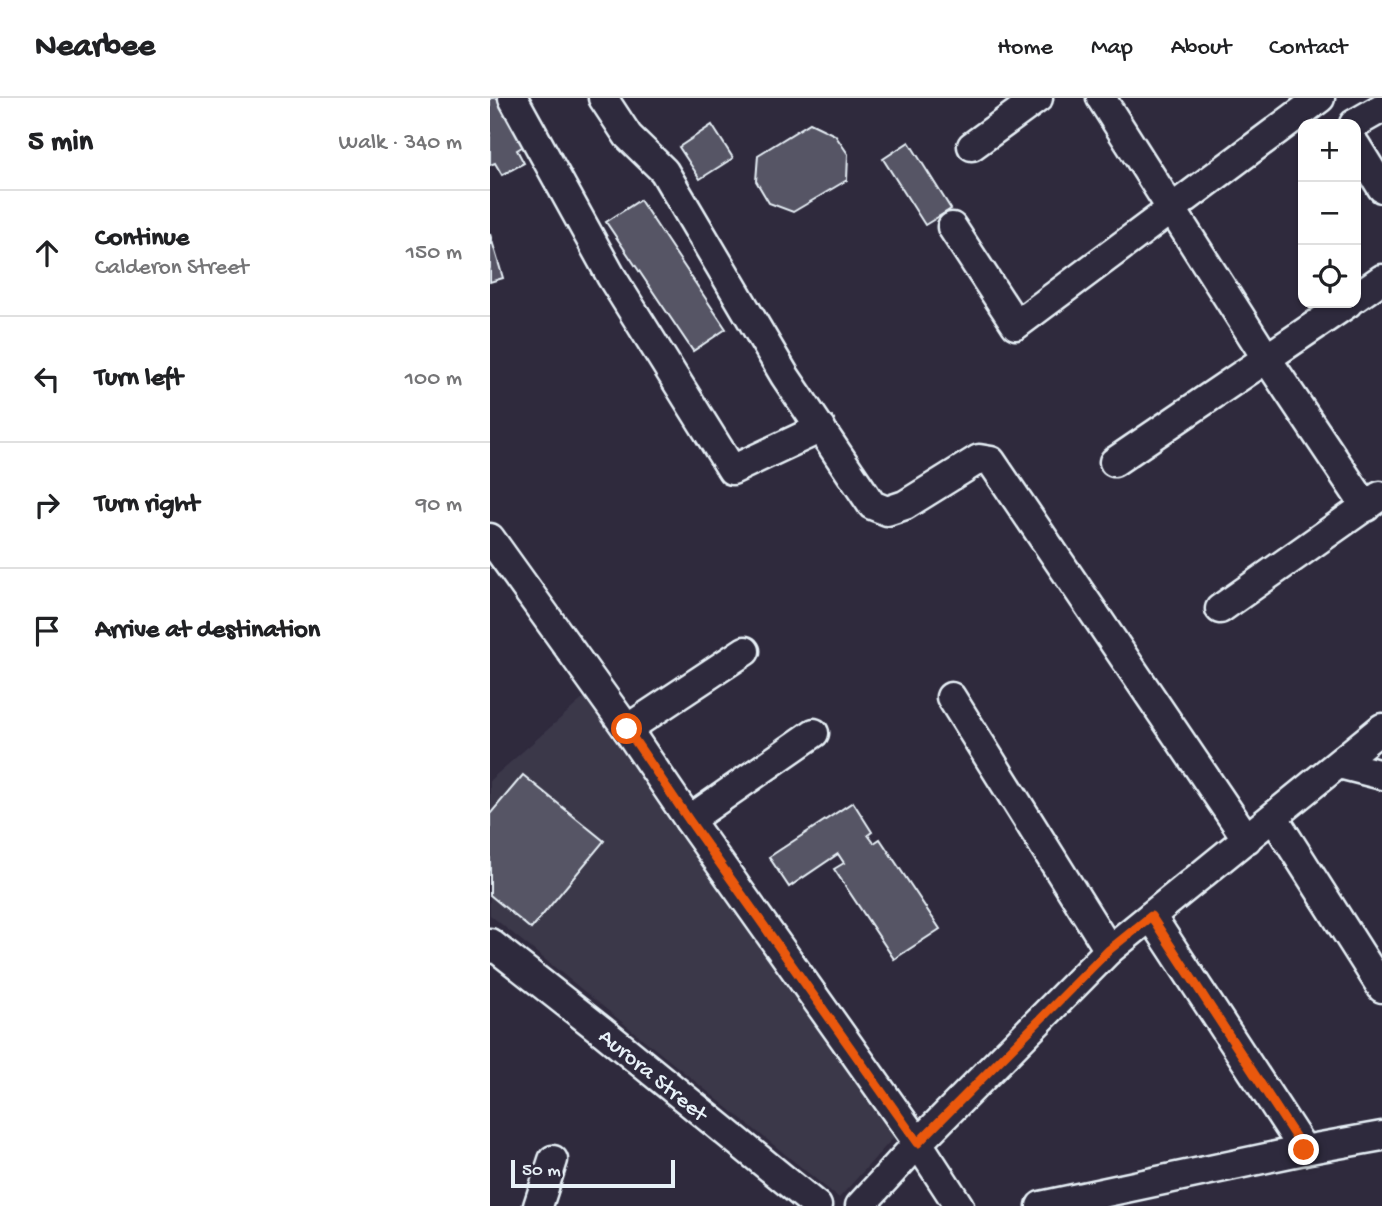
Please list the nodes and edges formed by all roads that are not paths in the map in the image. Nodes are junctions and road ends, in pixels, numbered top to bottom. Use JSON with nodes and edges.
{"nodes":[{"id":1,"x":513,"y":98,"type":"edge"},
{"id":2,"x":603,"y":98,"type":"edge"},
{"id":3,"x":1038,"y":98,"type":"edge"},
{"id":4,"x":1101,"y":98,"type":"edge"},
{"id":5,"x":1320,"y":98,"type":"edge"},
{"id":6,"x":1326,"y":98,"type":"edge"},
{"id":7,"x":1382,"y":108,"type":"edge"},
{"id":8,"x":1339,"y":119,"type":"edge"},
{"id":9,"x":1361,"y":120,"type":"edge"},
{"id":10,"x":972,"y":146,"type":"dead end"},
{"id":11,"x":1361,"y":154,"type":"edge"},
{"id":12,"x":1382,"y":188,"type":"edge"},
{"id":13,"x":1172,"y":210,"type":"junction"},
{"id":14,"x":952,"y":227,"type":"dead end"},
{"id":15,"x":1382,"y":279,"type":"edge"},
{"id":16,"x":1361,"y":294,"type":"edge"},
{"id":17,"x":1341,"y":308,"type":"edge"},
{"id":18,"x":1267,"y":359,"type":"junction"},
{"id":19,"x":821,"y":428,"type":"junction"},
{"id":20,"x":1114,"y":462,"type":"dead end"},
{"id":21,"x":1374,"y":501,"type":"edge"},
{"id":22,"x":490,"y":538,"type":"edge"},
{"id":23,"x":1220,"y":609,"type":"dead end"},
{"id":24,"x":745,"y":651,"type":"dead end"},
{"id":25,"x":951,"y":697,"type":"dead end"},
{"id":26,"x":1382,"y":727,"type":"edge"},
{"id":27,"x":627,"y":729,"type":"junction"},
{"id":28,"x":814,"y":733,"type":"dead end"},
{"id":29,"x":1339,"y":764,"type":"junction"},
{"id":30,"x":1382,"y":775,"type":"edge"},
{"id":31,"x":1274,"y":818,"type":"junction"},
{"id":32,"x":689,"y":820,"type":"junction"},
{"id":33,"x":1247,"y":839,"type":"junction"},
{"id":34,"x":1151,"y":916,"type":"junction"},
{"id":35,"x":490,"y":943,"type":"edge"},
{"id":36,"x":1109,"y":950,"type":"junction"},
{"id":37,"x":1382,"y":988,"type":"edge"},
{"id":38,"x":1382,"y":1136,"type":"edge"},
{"id":39,"x":918,"y":1143,"type":"junction"},
{"id":40,"x":1304,"y":1150,"type":"junction"},
{"id":41,"x":553,"y":1160,"type":"dead end"},
{"id":42,"x":1111,"y":1199,"type":"edge"},
{"id":43,"x":538,"y":1206,"type":"edge"},
{"id":44,"x":817,"y":1206,"type":"edge"},
{"id":45,"x":860,"y":1206,"type":"edge"},
{"id":46,"x":959,"y":1206,"type":"edge"},
{"id":47,"x":1041,"y":1206,"type":"edge"}],
"edges":[{"from":1,"to":19,"type":"street"},
{"from":2,"to":19,"type":"street"},
{"from":3,"to":10,"type":"street"},
{"from":4,"to":13,"type":"street"},
{"from":5,"to":13,"type":"street"},
{"from":6,"to":8,"type":"street"},
{"from":7,"to":9,"type":"street"},
{"from":11,"to":12,"type":"street"},
{"from":13,"to":14,"type":"street"},
{"from":13,"to":18,"type":"street"},
{"from":15,"to":16,"type":"street"},
{"from":17,"to":18,"type":"street"},
{"from":18,"to":20,"type":"street"},
{"from":18,"to":21,"type":"street"},
{"from":19,"to":33,"type":"street"},
{"from":21,"to":23,"type":"street"},
{"from":22,"to":27,"type":"street"},
{"from":24,"to":27,"type":"street"},
{"from":25,"to":36,"type":"street"},
{"from":26,"to":29,"type":"street"},
{"from":27,"to":32,"type":"street"},
{"from":28,"to":32,"type":"street"},
{"from":29,"to":30,"type":"street"},
{"from":29,"to":31,"type":"street"},
{"from":31,"to":33,"type":"street"},
{"from":31,"to":37,"type":"street"},
{"from":32,"to":39,"type":"street"},
{"from":33,"to":34,"type":"street"},
{"from":34,"to":36,"type":"street"},
{"from":34,"to":40,"type":"street"},
{"from":35,"to":44,"type":"street","name":"Aurora Street"},
{"from":36,"to":39,"type":"street"},
{"from":38,"to":40,"type":"street"},
{"from":39,"to":45,"type":"street"},
{"from":39,"to":46,"type":"street"},
{"from":40,"to":42,"type":"street"},
{"from":41,"to":43,"type":"street"},
{"from":42,"to":47,"type":"street"}]}
